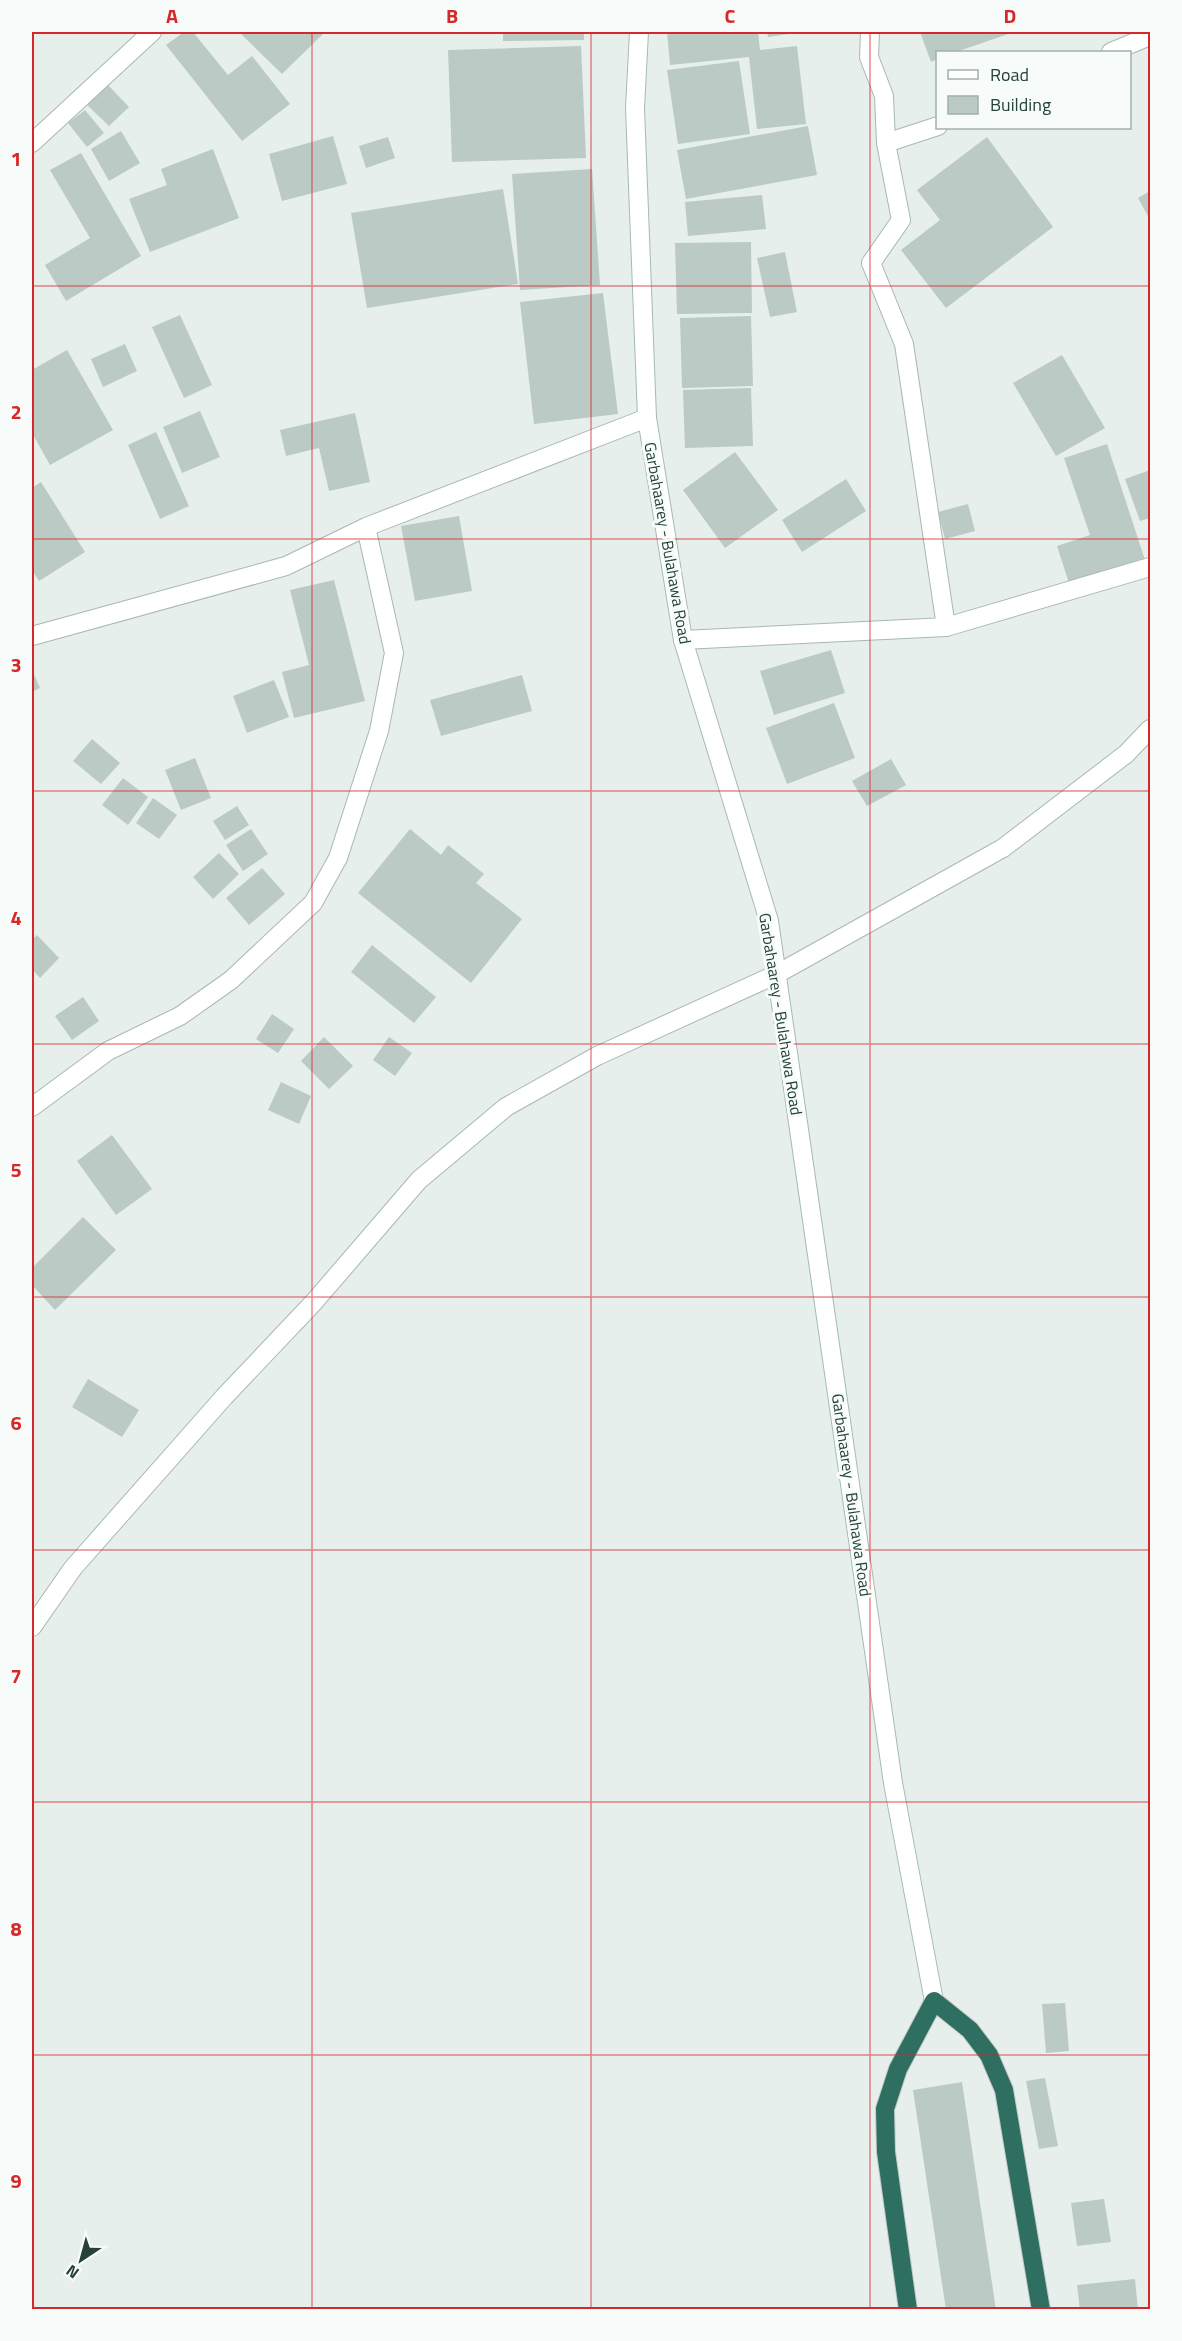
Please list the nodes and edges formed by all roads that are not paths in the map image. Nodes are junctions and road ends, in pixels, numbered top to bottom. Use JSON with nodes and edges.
{"nodes":[{"id":1,"x":152,"y":32,"type":"edge"},
{"id":2,"x":639,"y":32,"type":"edge"},
{"id":3,"x":870,"y":32,"type":"edge"},
{"id":4,"x":1150,"y":36,"type":"edge"},
{"id":5,"x":1113,"y":51,"type":"edge"},
{"id":6,"x":936,"y":127,"type":"edge"},
{"id":7,"x":32,"y":143,"type":"edge"},
{"id":8,"x":886,"y":144,"type":"junction"},
{"id":9,"x":647,"y":418,"type":"junction"},
{"id":10,"x":366,"y":527,"type":"junction"},
{"id":11,"x":1150,"y":567,"type":"edge"},
{"id":12,"x":946,"y":627,"type":"junction"},
{"id":13,"x":32,"y":636,"type":"edge"},
{"id":14,"x":683,"y":640,"type":"junction"},
{"id":15,"x":1150,"y":729,"type":"edge"},
{"id":16,"x":777,"y":974,"type":"junction"},
{"id":17,"x":32,"y":1107,"type":"edge"},
{"id":18,"x":32,"y":1627,"type":"edge"},
{"id":19,"x":934,"y":2001,"type":"junction"},
{"id":20,"x":908,"y":2310,"type":"edge"},
{"id":21,"x":1041,"y":2310,"type":"edge"}],
"edges":[{"from":1,"to":7,"type":"street"},
{"from":2,"to":9,"type":"street","name":"Garbahaarey - Bulahawa Road"},
{"from":3,"to":8,"type":"street"},
{"from":4,"to":5,"type":"street"},
{"from":6,"to":8,"type":"street"},
{"from":8,"to":12,"type":"street"},
{"from":9,"to":10,"type":"street"},
{"from":9,"to":14,"type":"street","name":"Garbahaarey - Bulahawa Road"},
{"from":10,"to":13,"type":"street"},
{"from":10,"to":17,"type":"street"},
{"from":11,"to":12,"type":"street"},
{"from":12,"to":14,"type":"street"},
{"from":14,"to":16,"type":"street","name":"Garbahaarey - Bulahawa Road"},
{"from":15,"to":16,"type":"street"},
{"from":16,"to":18,"type":"street"},
{"from":16,"to":19,"type":"street","name":"Garbahaarey - Bulahawa Road"},
{"from":19,"to":20,"type":"highway"},
{"from":19,"to":21,"type":"highway"}]}
